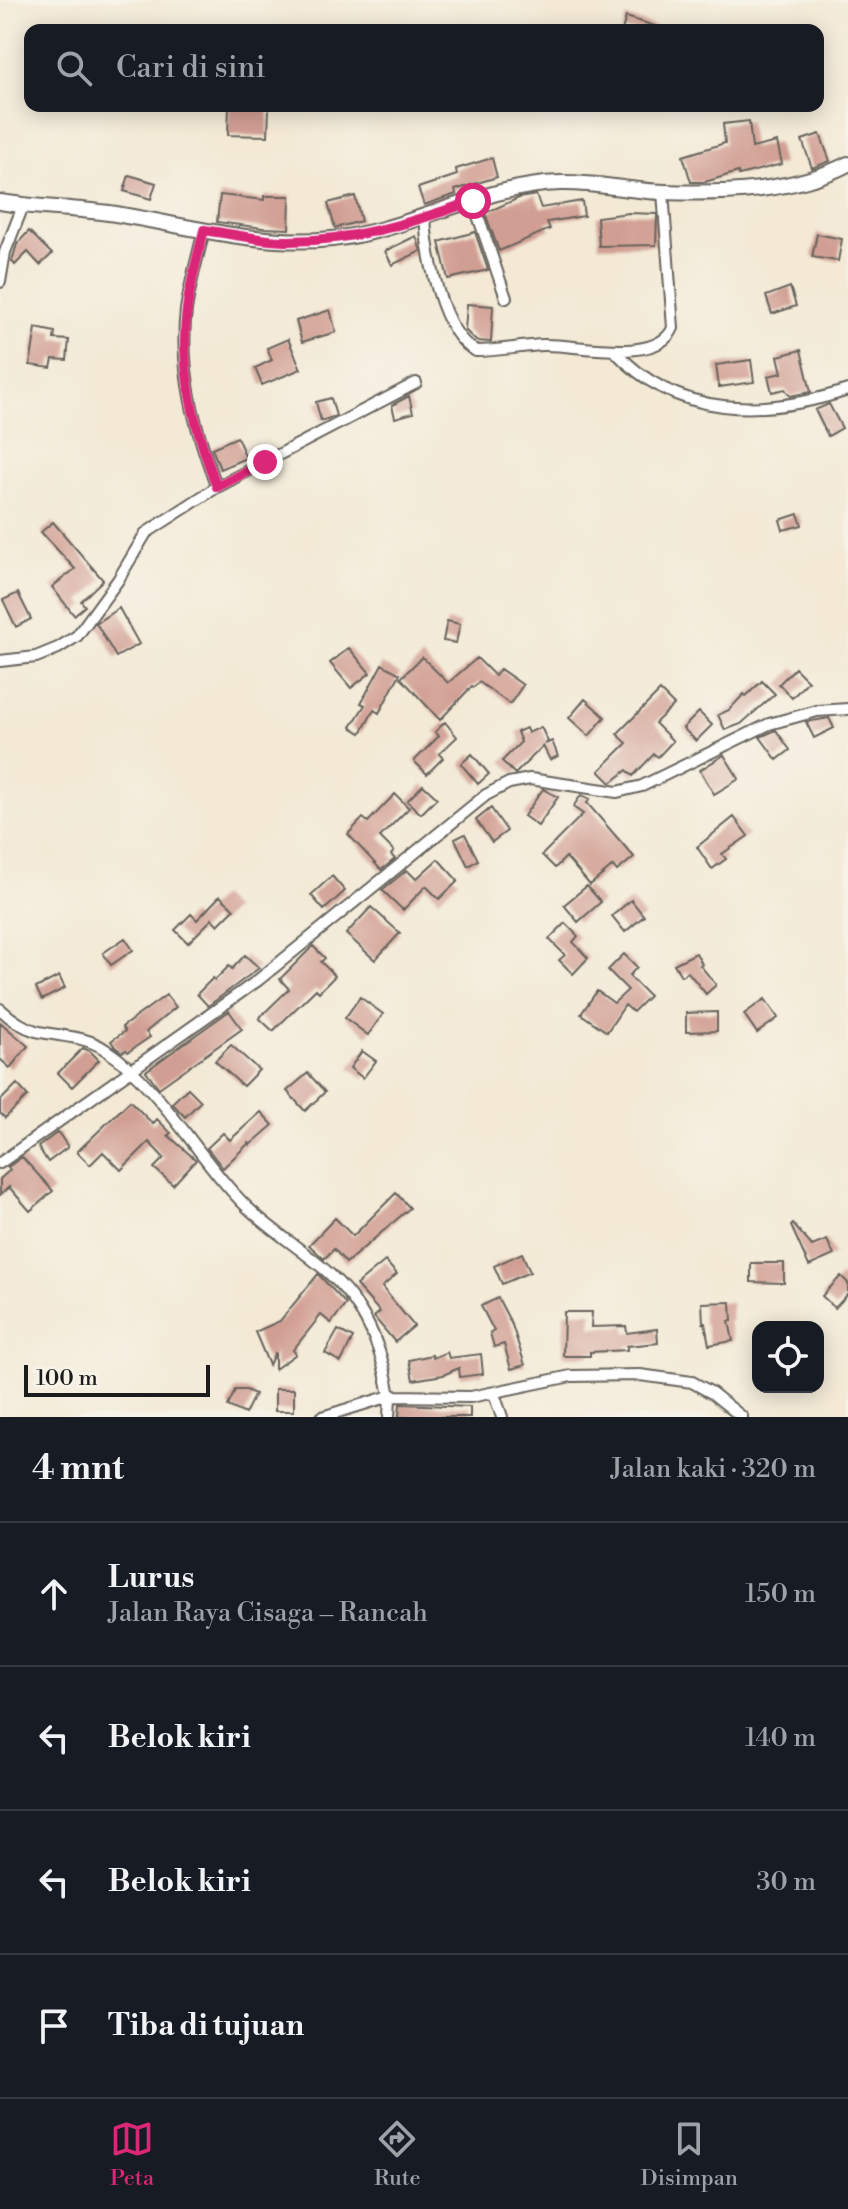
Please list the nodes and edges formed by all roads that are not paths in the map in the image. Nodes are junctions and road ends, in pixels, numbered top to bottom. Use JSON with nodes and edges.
{"nodes":[{"id":1,"x":848,"y":164,"type":"edge"},
{"id":2,"x":663,"y":192,"type":"junction"},
{"id":3,"x":473,"y":201,"type":"junction"},
{"id":4,"x":0,"y":202,"type":"edge"},
{"id":5,"x":23,"y":206,"type":"junction"},
{"id":6,"x":425,"y":218,"type":"junction"},
{"id":7,"x":204,"y":230,"type":"junction"},
{"id":8,"x":0,"y":282,"type":"edge"},
{"id":9,"x":506,"y":298,"type":"dead end"},
{"id":10,"x":614,"y":350,"type":"junction"},
{"id":11,"x":416,"y":383,"type":"dead end"},
{"id":12,"x":848,"y":390,"type":"edge"},
{"id":13,"x":217,"y":487,"type":"junction"},
{"id":14,"x":0,"y":661,"type":"edge"},
{"id":15,"x":848,"y":709,"type":"edge"},
{"id":16,"x":0,"y":1009,"type":"edge"},
{"id":17,"x":132,"y":1071,"type":"junction"},
{"id":18,"x":0,"y":1163,"type":"edge"},
{"id":19,"x":494,"y":1394,"type":"junction"},
{"id":20,"x":390,"y":1396,"type":"junction"},
{"id":21,"x":322,"y":1417,"type":"edge"},
{"id":22,"x":389,"y":1417,"type":"edge"},
{"id":23,"x":502,"y":1417,"type":"edge"},
{"id":24,"x":742,"y":1417,"type":"edge"}],
"edges":[{"from":1,"to":2,"type":"main road"},
{"from":2,"to":3,"type":"main road"},
{"from":2,"to":10,"type":"street"},
{"from":3,"to":6,"type":"main road"},
{"from":3,"to":9,"type":"street"},
{"from":4,"to":5,"type":"main road"},
{"from":5,"to":7,"type":"main road"},
{"from":5,"to":8,"type":"street"},
{"from":6,"to":7,"type":"main road"},
{"from":6,"to":10,"type":"street"},
{"from":7,"to":13,"type":"street"},
{"from":10,"to":12,"type":"street"},
{"from":11,"to":13,"type":"street"},
{"from":13,"to":14,"type":"street"},
{"from":15,"to":17,"type":"street"},
{"from":16,"to":17,"type":"street"},
{"from":17,"to":18,"type":"street"},
{"from":17,"to":20,"type":"street"},
{"from":19,"to":20,"type":"street"},
{"from":19,"to":23,"type":"street"},
{"from":19,"to":24,"type":"street"},
{"from":20,"to":21,"type":"street"},
{"from":20,"to":22,"type":"street"}]}
